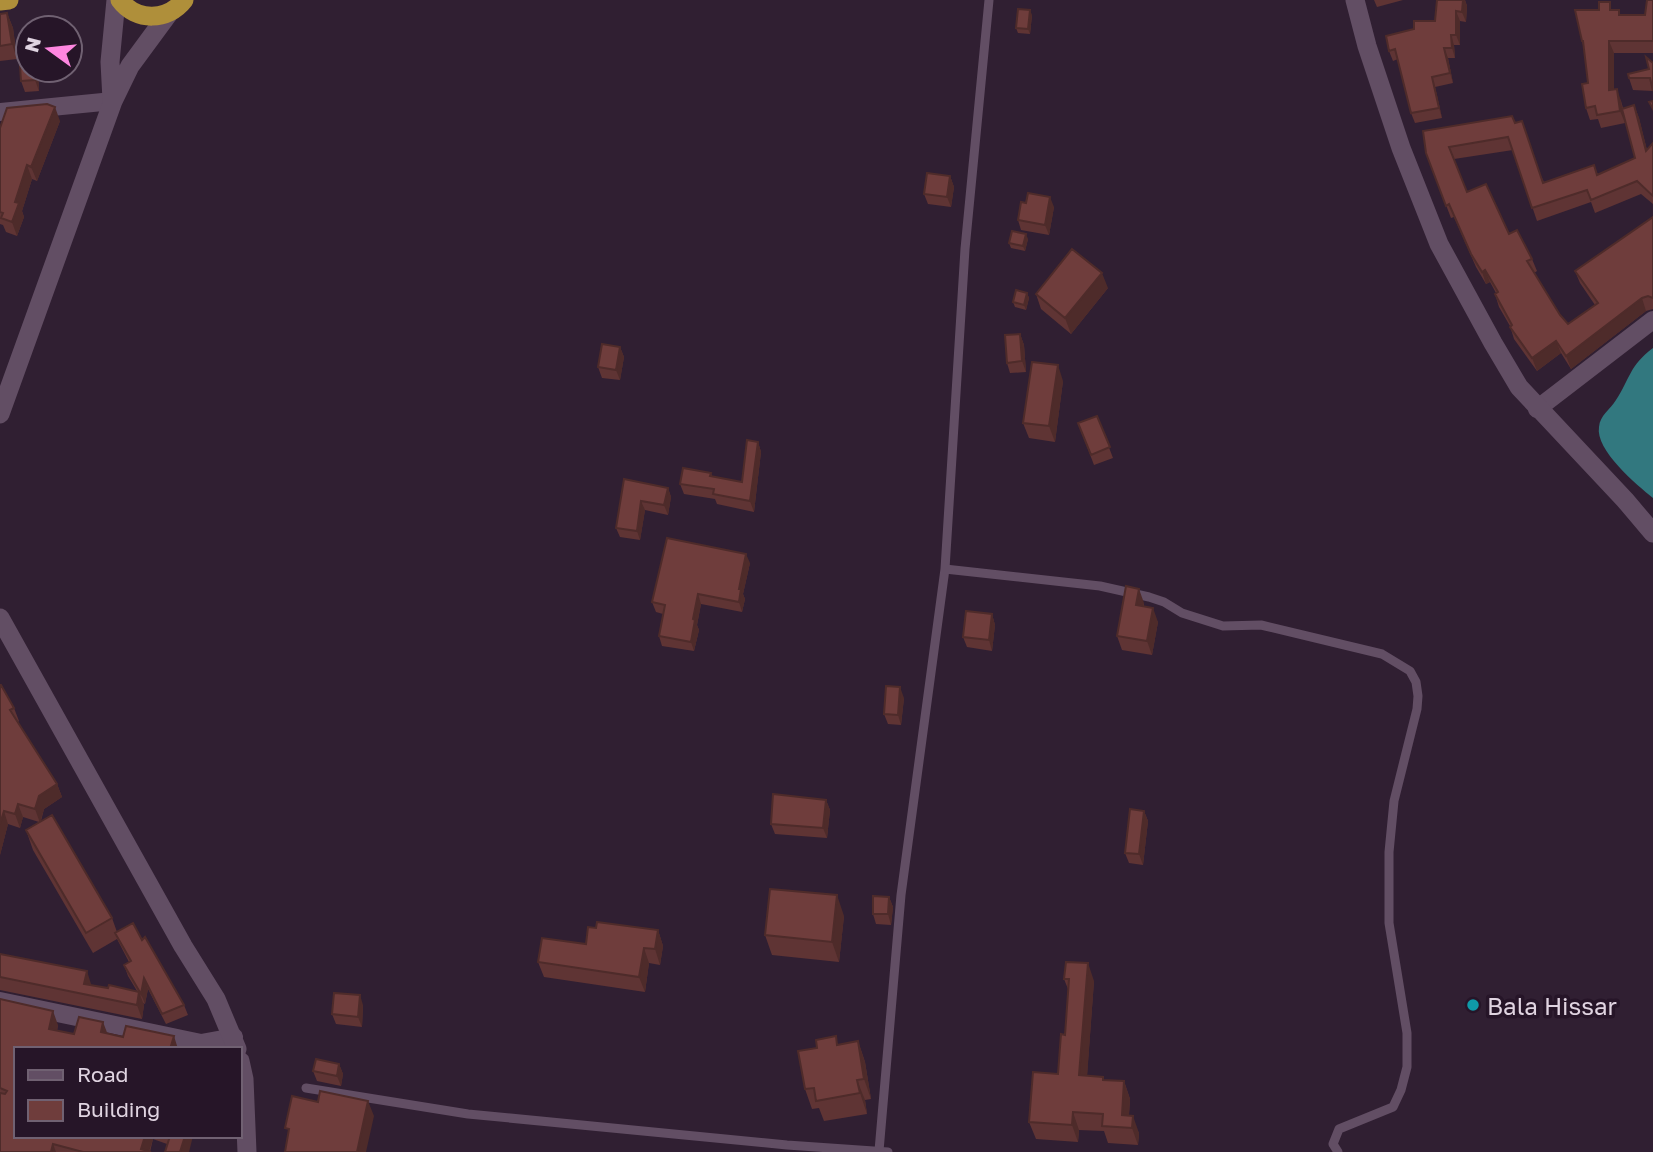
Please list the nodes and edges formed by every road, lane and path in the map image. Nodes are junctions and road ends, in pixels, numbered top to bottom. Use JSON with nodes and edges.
{"nodes":[{"id":1,"x":9,"y":0,"type":"edge"},
{"id":2,"x":118,"y":0,"type":"edge"},
{"id":3,"x":989,"y":0,"type":"edge"},
{"id":4,"x":1355,"y":0,"type":"edge"},
{"id":5,"x":0,"y":1,"type":"edge"},
{"id":6,"x":176,"y":6,"type":"edge"},
{"id":7,"x":113,"y":101,"type":"junction"},
{"id":8,"x":0,"y":112,"type":"edge"},
{"id":9,"x":1653,"y":320,"type":"edge"},
{"id":10,"x":1537,"y":409,"type":"junction"},
{"id":11,"x":0,"y":414,"type":"edge"},
{"id":12,"x":1653,"y":533,"type":"edge"},
{"id":13,"x":945,"y":569,"type":"junction"},
{"id":14,"x":0,"y":618,"type":"edge"},
{"id":15,"x":0,"y":1001,"type":"edge"},
{"id":16,"x":235,"y":1043,"type":"edge"},
{"id":17,"x":242,"y":1070,"type":"edge"},
{"id":18,"x":306,"y":1088,"type":"dead end"},
{"id":19,"x":879,"y":1151,"type":"edge"},
{"id":20,"x":247,"y":1152,"type":"edge"},
{"id":21,"x":888,"y":1152,"type":"edge"},
{"id":22,"x":1338,"y":1152,"type":"edge"}],
"edges":[{"from":1,"to":5,"type":"highway"},
{"from":2,"to":6,"type":"highway"},
{"from":2,"to":7,"type":"main road"},
{"from":3,"to":13,"type":"lane"},
{"from":4,"to":10,"type":"main road"},
{"from":6,"to":7,"type":"main road"},
{"from":7,"to":8,"type":"street"},
{"from":7,"to":11,"type":"main road"},
{"from":9,"to":10,"type":"street"},
{"from":10,"to":12,"type":"main road"},
{"from":13,"to":19,"type":"lane"},
{"from":13,"to":22,"type":"lane"},
{"from":14,"to":16,"type":"main road"},
{"from":15,"to":16,"type":"street"},
{"from":17,"to":20,"type":"main road"},
{"from":18,"to":19,"type":"lane"},
{"from":19,"to":21,"type":"lane"}]}
